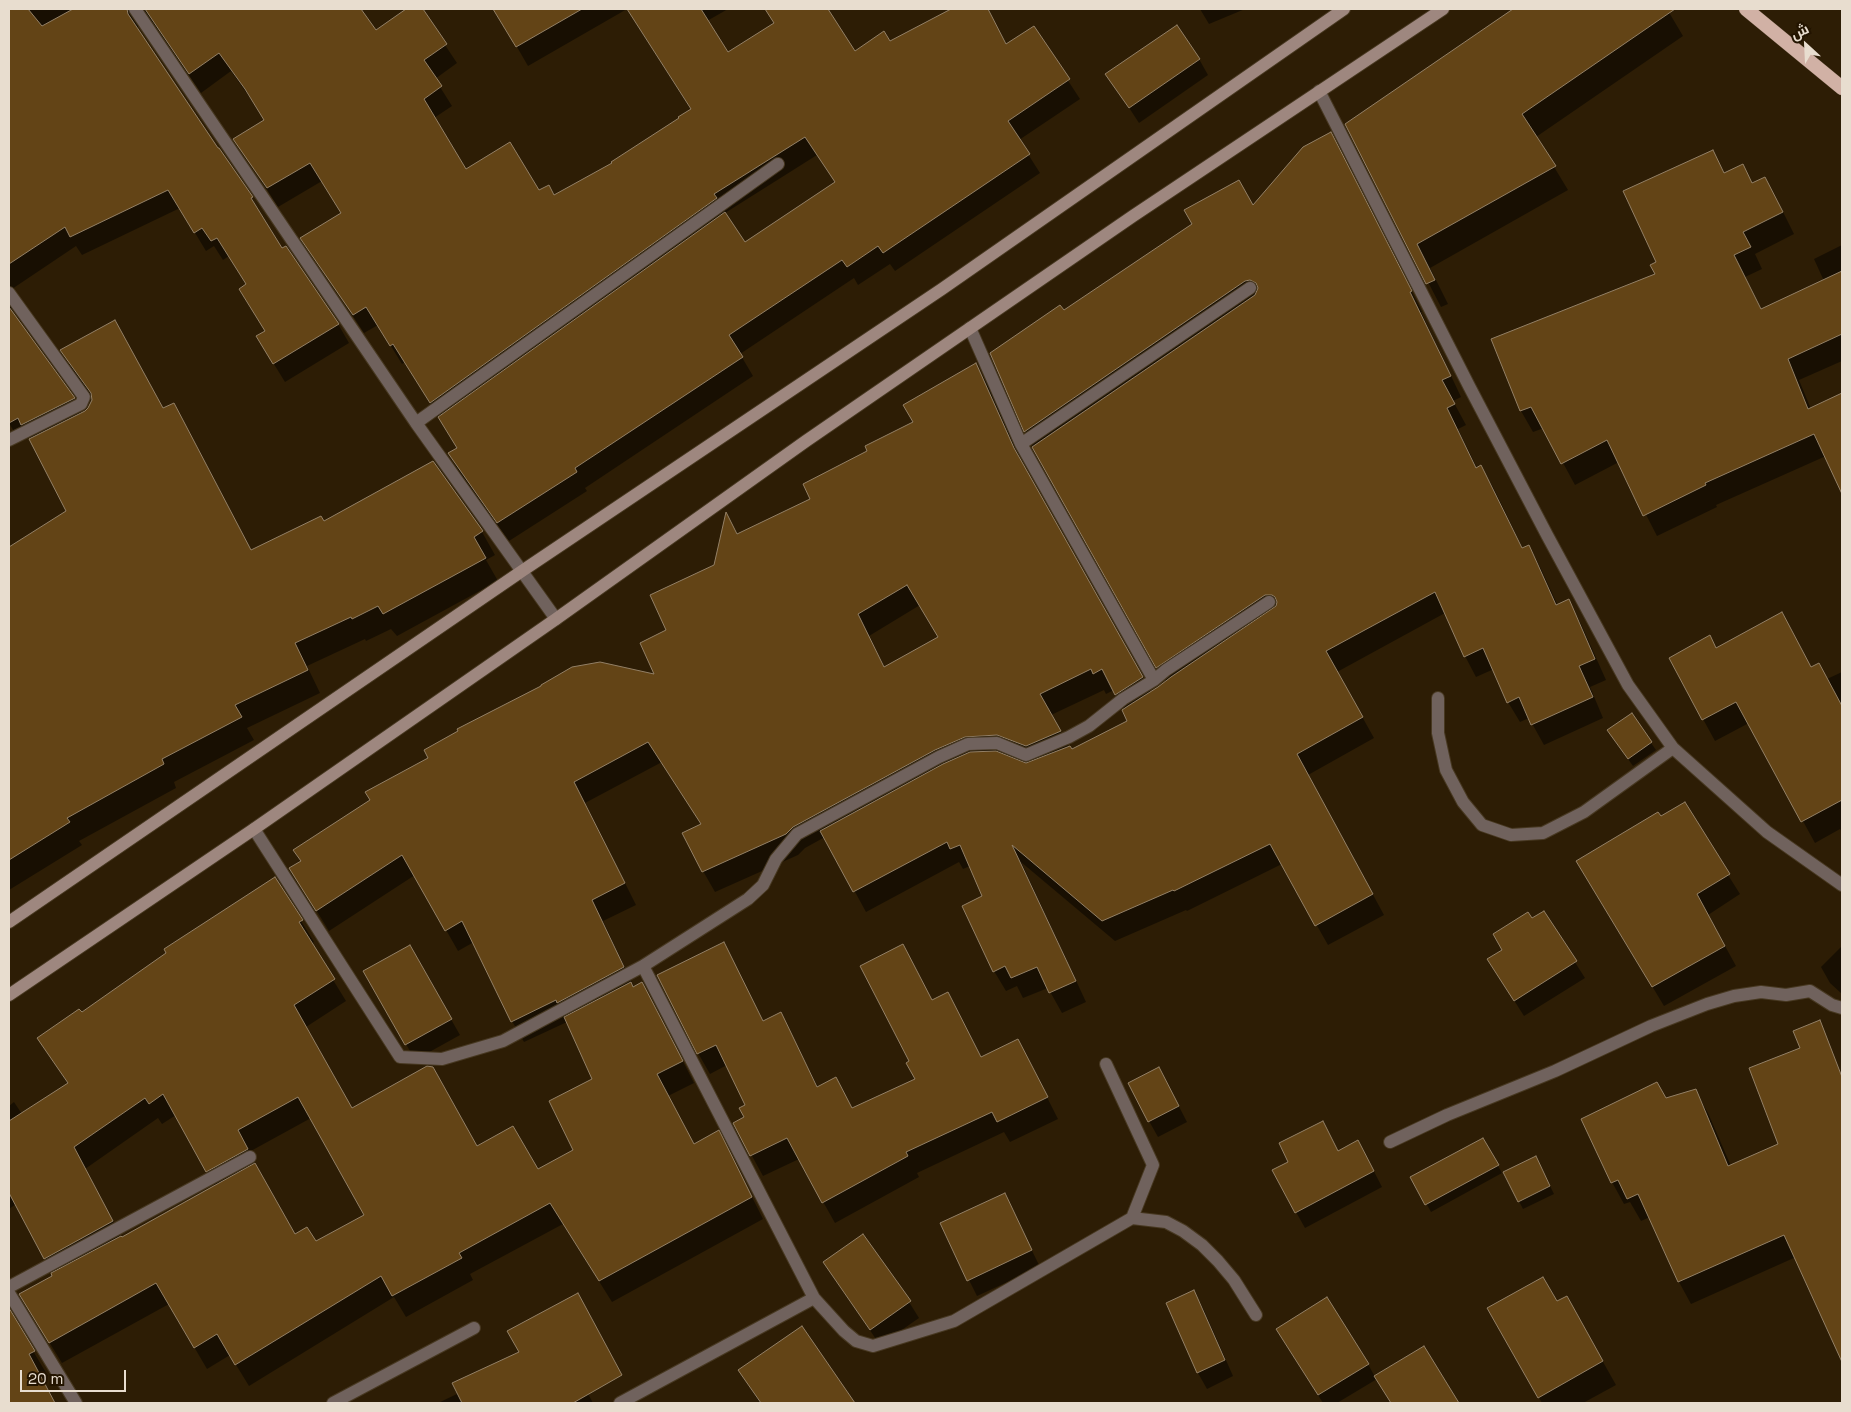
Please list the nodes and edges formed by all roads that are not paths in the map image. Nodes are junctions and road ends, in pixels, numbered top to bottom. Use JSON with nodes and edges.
{"nodes":[{"id":1,"x":135,"y":9,"type":"edge"},
{"id":2,"x":1344,"y":9,"type":"edge"},
{"id":3,"x":1443,"y":9,"type":"edge"},
{"id":4,"x":1746,"y":9,"type":"edge"},
{"id":5,"x":1842,"y":88,"type":"edge"},
{"id":6,"x":1319,"y":91,"type":"junction"},
{"id":7,"x":778,"y":164,"type":"dead end"},
{"id":8,"x":1250,"y":288,"type":"dead end"},
{"id":9,"x":9,"y":293,"type":"edge"},
{"id":10,"x":970,"y":328,"type":"junction"},
{"id":11,"x":416,"y":423,"type":"junction"},
{"id":12,"x":9,"y":440,"type":"edge"},
{"id":13,"x":1022,"y":444,"type":"junction"},
{"id":14,"x":522,"y":571,"type":"junction"},
{"id":15,"x":1269,"y":602,"type":"dead end"},
{"id":16,"x":556,"y":619,"type":"junction"},
{"id":17,"x":1154,"y":680,"type":"junction"},
{"id":18,"x":1438,"y":698,"type":"dead end"},
{"id":19,"x":1673,"y":748,"type":"junction"},
{"id":20,"x":254,"y":829,"type":"junction"},
{"id":21,"x":1842,"y":885,"type":"edge"},
{"id":22,"x":9,"y":922,"type":"edge"},
{"id":23,"x":643,"y":966,"type":"junction"},
{"id":24,"x":9,"y":995,"type":"edge"},
{"id":25,"x":1842,"y":1008,"type":"edge"},
{"id":26,"x":1106,"y":1064,"type":"dead end"},
{"id":27,"x":1390,"y":1142,"type":"dead end"},
{"id":28,"x":250,"y":1157,"type":"dead end"},
{"id":29,"x":1132,"y":1218,"type":"junction"},
{"id":30,"x":9,"y":1286,"type":"edge"},
{"id":31,"x":9,"y":1293,"type":"edge"},
{"id":32,"x":814,"y":1298,"type":"junction"},
{"id":33,"x":1256,"y":1315,"type":"dead end"},
{"id":34,"x":474,"y":1328,"type":"dead end"},
{"id":35,"x":76,"y":1403,"type":"edge"},
{"id":36,"x":332,"y":1403,"type":"edge"},
{"id":37,"x":620,"y":1403,"type":"edge"}],
"edges":[{"from":1,"to":11,"type":"street"},
{"from":2,"to":14,"type":"main road"},
{"from":3,"to":6,"type":"main road"},
{"from":4,"to":5,"type":"highway"},
{"from":6,"to":10,"type":"main road"},
{"from":6,"to":19,"type":"street"},
{"from":7,"to":11,"type":"street"},
{"from":8,"to":13,"type":"street"},
{"from":9,"to":12,"type":"street"},
{"from":10,"to":13,"type":"street"},
{"from":10,"to":16,"type":"main road"},
{"from":11,"to":14,"type":"street"},
{"from":13,"to":17,"type":"street"},
{"from":14,"to":16,"type":"street"},
{"from":14,"to":22,"type":"main road"},
{"from":15,"to":17,"type":"street"},
{"from":16,"to":20,"type":"main road"},
{"from":17,"to":23,"type":"street"},
{"from":18,"to":19,"type":"street"},
{"from":19,"to":21,"type":"street"},
{"from":20,"to":23,"type":"street"},
{"from":20,"to":24,"type":"main road"},
{"from":23,"to":32,"type":"street"},
{"from":25,"to":27,"type":"street"},
{"from":26,"to":29,"type":"street"},
{"from":28,"to":30,"type":"street"},
{"from":29,"to":32,"type":"street"},
{"from":29,"to":33,"type":"street"},
{"from":31,"to":35,"type":"street"},
{"from":32,"to":37,"type":"street"},
{"from":34,"to":36,"type":"street"}]}
